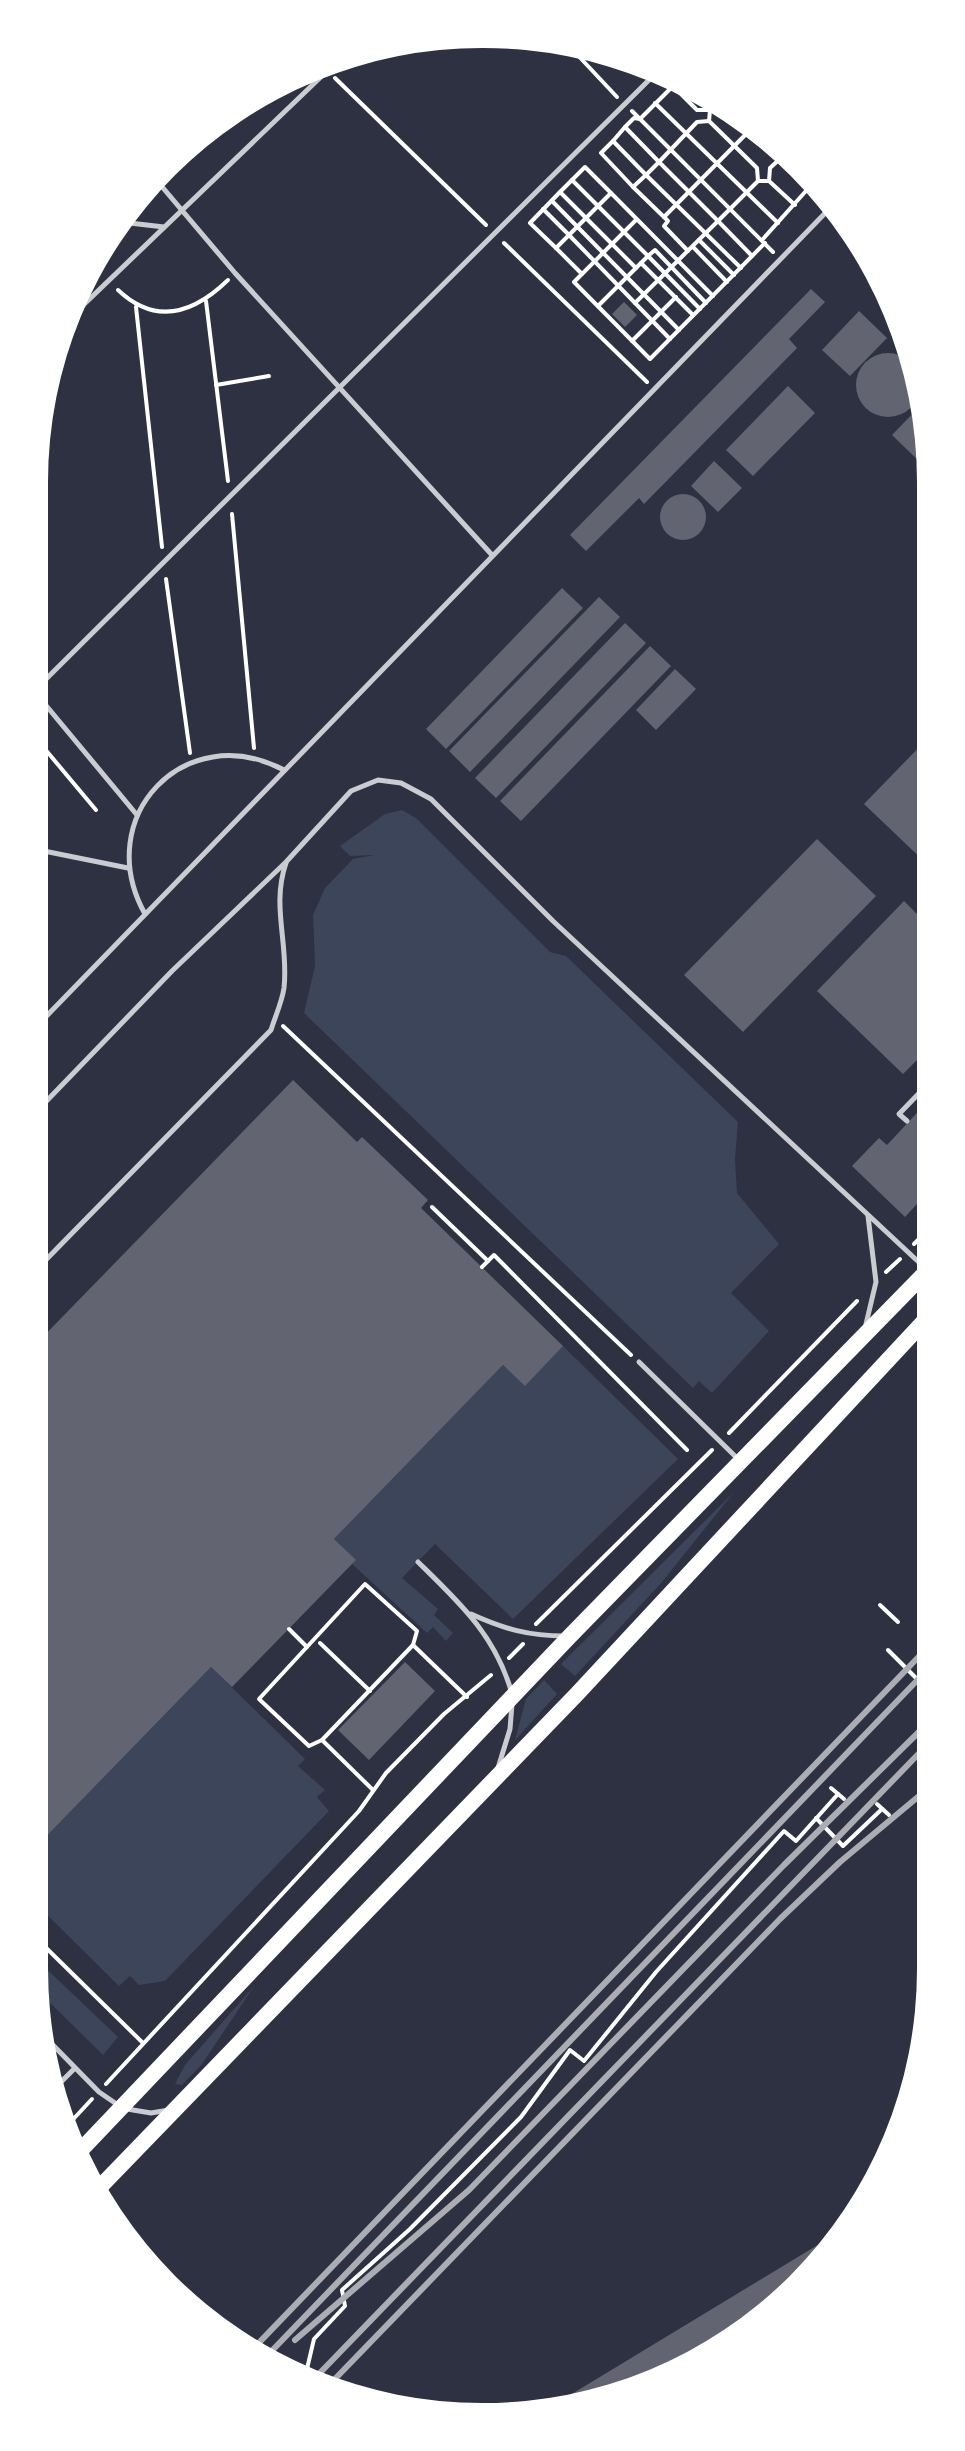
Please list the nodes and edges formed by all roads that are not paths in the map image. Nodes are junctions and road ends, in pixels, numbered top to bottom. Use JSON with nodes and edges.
{"nodes":[{"id":1,"x":317,"y":81,"type":"edge"},
{"id":2,"x":648,"y":81,"type":"edge"},
{"id":3,"x":163,"y":188,"type":"edge"},
{"id":4,"x":183,"y":210,"type":"junction"},
{"id":5,"x":824,"y":214,"type":"edge"},
{"id":6,"x":134,"y":223,"type":"edge"},
{"id":7,"x":165,"y":227,"type":"junction"},
{"id":8,"x":88,"y":300,"type":"edge"},
{"id":9,"x":342,"y":387,"type":"junction"},
{"id":10,"x":492,"y":555,"type":"junction"},
{"id":11,"x":48,"y":677,"type":"edge"},
{"id":12,"x":48,"y":708,"type":"edge"},
{"id":13,"x":284,"y":770,"type":"junction"},
{"id":14,"x":137,"y":815,"type":"junction"},
{"id":15,"x":48,"y":852,"type":"edge"},
{"id":16,"x":286,"y":862,"type":"junction"},
{"id":17,"x":128,"y":868,"type":"junction"},
{"id":18,"x":145,"y":914,"type":"junction"},
{"id":19,"x":48,"y":1014,"type":"edge"},
{"id":20,"x":917,"y":1095,"type":"edge"},
{"id":21,"x":48,"y":1099,"type":"edge"},
{"id":22,"x":907,"y":1121,"type":"dead end"},
{"id":23,"x":868,"y":1215,"type":"junction"},
{"id":24,"x":48,"y":1258,"type":"edge"},
{"id":25,"x":917,"y":1258,"type":"edge"},
{"id":26,"x":917,"y":1281,"type":"edge"},
{"id":27,"x":917,"y":1329,"type":"edge"},
{"id":28,"x":852,"y":1347,"type":"junction"},
{"id":29,"x":639,"y":1362,"type":"road end"},
{"id":30,"x":741,"y":1462,"type":"junction"},
{"id":31,"x":418,"y":1562,"type":"dead end"},
{"id":32,"x":470,"y":1613,"type":"junction"},
{"id":33,"x":570,"y":1636,"type":"junction"},
{"id":34,"x":512,"y":1696,"type":"junction"},
{"id":35,"x":496,"y":1777,"type":"junction"},
{"id":36,"x":55,"y":2048,"type":"edge"},
{"id":37,"x":75,"y":2068,"type":"junction"},
{"id":38,"x":63,"y":2080,"type":"edge"},
{"id":39,"x":122,"y":2108,"type":"junction"},
{"id":40,"x":175,"y":2109,"type":"junction"},
{"id":41,"x":86,"y":2145,"type":"edge"},
{"id":42,"x":104,"y":2183,"type":"edge"}],
"edges":[{"from":1,"to":4,"type":"lane"},
{"from":2,"to":9,"type":"lane"},
{"from":3,"to":4,"type":"lane"},
{"from":4,"to":7,"type":"lane"},
{"from":4,"to":9,"type":"lane"},
{"from":5,"to":10,"type":"lane"},
{"from":6,"to":7,"type":"lane"},
{"from":7,"to":8,"type":"lane"},
{"from":9,"to":10,"type":"lane"},
{"from":9,"to":11,"type":"lane"},
{"from":10,"to":13,"type":"lane"},
{"from":12,"to":14,"type":"lane"},
{"from":13,"to":14,"type":"lane"},
{"from":13,"to":18,"type":"lane"},
{"from":14,"to":17,"type":"lane"},
{"from":15,"to":17,"type":"lane"},
{"from":16,"to":21,"type":"lane"},
{"from":16,"to":23,"type":"lane"},
{"from":16,"to":24,"type":"lane"},
{"from":17,"to":18,"type":"lane"},
{"from":18,"to":19,"type":"lane"},
{"from":20,"to":22,"type":"lane"},
{"from":23,"to":25,"type":"lane"},
{"from":23,"to":28,"type":"lane"},
{"from":26,"to":28,"type":"main road"},
{"from":27,"to":35,"type":"main road"},
{"from":28,"to":30,"type":"main road"},
{"from":29,"to":30,"type":"lane"},
{"from":30,"to":33,"type":"main road"},
{"from":31,"to":32,"type":"lane"},
{"from":32,"to":33,"type":"lane"},
{"from":32,"to":34,"type":"lane"},
{"from":33,"to":34,"type":"main road"},
{"from":34,"to":35,"type":"lane"},
{"from":34,"to":39,"type":"main road"},
{"from":35,"to":40,"type":"main road"},
{"from":36,"to":37,"type":"lane"},
{"from":37,"to":38,"type":"lane"},
{"from":37,"to":39,"type":"lane"},
{"from":39,"to":40,"type":"lane"},
{"from":39,"to":41,"type":"main road"},
{"from":40,"to":42,"type":"main road"}]}
